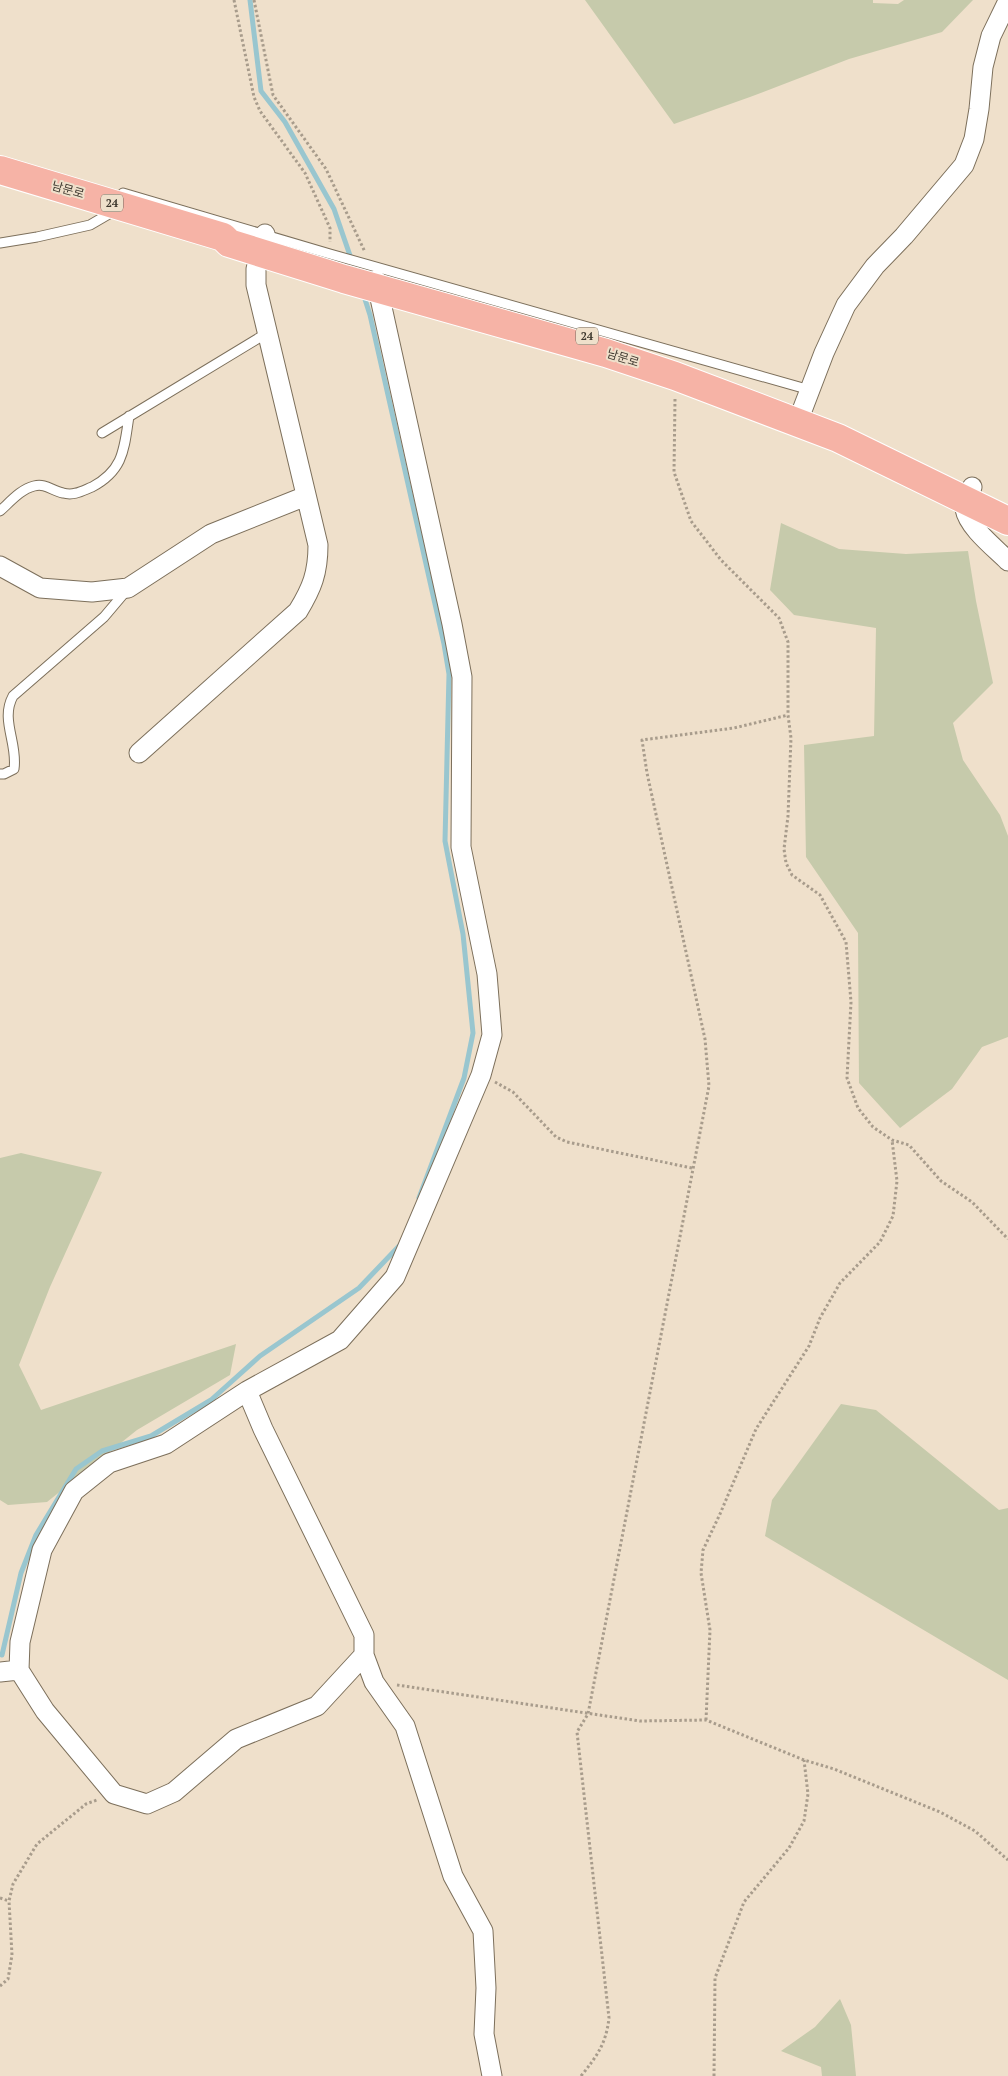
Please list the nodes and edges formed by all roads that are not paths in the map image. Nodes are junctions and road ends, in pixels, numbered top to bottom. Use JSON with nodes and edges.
{"nodes":[{"id":1,"x":1008,"y":0,"type":"edge"},
{"id":2,"x":0,"y":170,"type":"edge"},
{"id":3,"x":118,"y":198,"type":"junction"},
{"id":4,"x":0,"y":243,"type":"edge"},
{"id":5,"x":262,"y":243,"type":"junction"},
{"id":6,"x":359,"y":273,"type":"junction"},
{"id":7,"x":267,"y":333,"type":"junction"},
{"id":8,"x":804,"y":405,"type":"junction"},
{"id":9,"x":129,"y":416,"type":"junction"},
{"id":10,"x":102,"y":433,"type":"dead end"},
{"id":11,"x":969,"y":493,"type":"junction"},
{"id":12,"x":306,"y":496,"type":"junction"},
{"id":13,"x":1008,"y":505,"type":"edge"},
{"id":14,"x":0,"y":511,"type":"edge"},
{"id":15,"x":1008,"y":520,"type":"edge"},
{"id":16,"x":1008,"y":560,"type":"edge"},
{"id":17,"x":0,"y":566,"type":"edge"},
{"id":18,"x":128,"y":588,"type":"junction"},
{"id":19,"x":139,"y":752,"type":"dead end"},
{"id":20,"x":0,"y":774,"type":"edge"},
{"id":21,"x":247,"y":1391,"type":"junction"},
{"id":22,"x":364,"y":1655,"type":"junction"},
{"id":23,"x":19,"y":1670,"type":"junction"},
{"id":24,"x":0,"y":1672,"type":"edge"},
{"id":25,"x":492,"y":2076,"type":"edge"}],
"edges":[{"from":1,"to":8,"type":"street"},
{"from":2,"to":3,"type":"main road","name":"남문로","number":"24"},
{"from":3,"to":4,"type":"lane"},
{"from":3,"to":5,"type":"lane"},
{"from":3,"to":5,"type":"main road","name":"남문로","number":"24"},
{"from":5,"to":6,"type":"main road","name":"남문로","number":"24"},
{"from":5,"to":7,"type":"street"},
{"from":6,"to":8,"type":"main road","name":"남문로","number":"24"},
{"from":6,"to":8,"type":"main road","name":"남문로","number":"24"},
{"from":6,"to":21,"type":"street"},
{"from":7,"to":9,"type":"lane"},
{"from":7,"to":12,"type":"street"},
{"from":8,"to":11,"type":"main road","name":"남문로","number":"24"},
{"from":9,"to":10,"type":"lane"},
{"from":9,"to":14,"type":"lane"},
{"from":11,"to":13,"type":"main road","name":"남문로","number":"24"},
{"from":11,"to":15,"type":"main road","name":"남문로","number":"24"},
{"from":11,"to":16,"type":"street"},
{"from":12,"to":18,"type":"street"},
{"from":12,"to":19,"type":"street"},
{"from":17,"to":18,"type":"street"},
{"from":18,"to":20,"type":"lane"},
{"from":21,"to":22,"type":"street"},
{"from":21,"to":23,"type":"street"},
{"from":22,"to":23,"type":"street"},
{"from":22,"to":25,"type":"street"},
{"from":23,"to":24,"type":"street"}]}
